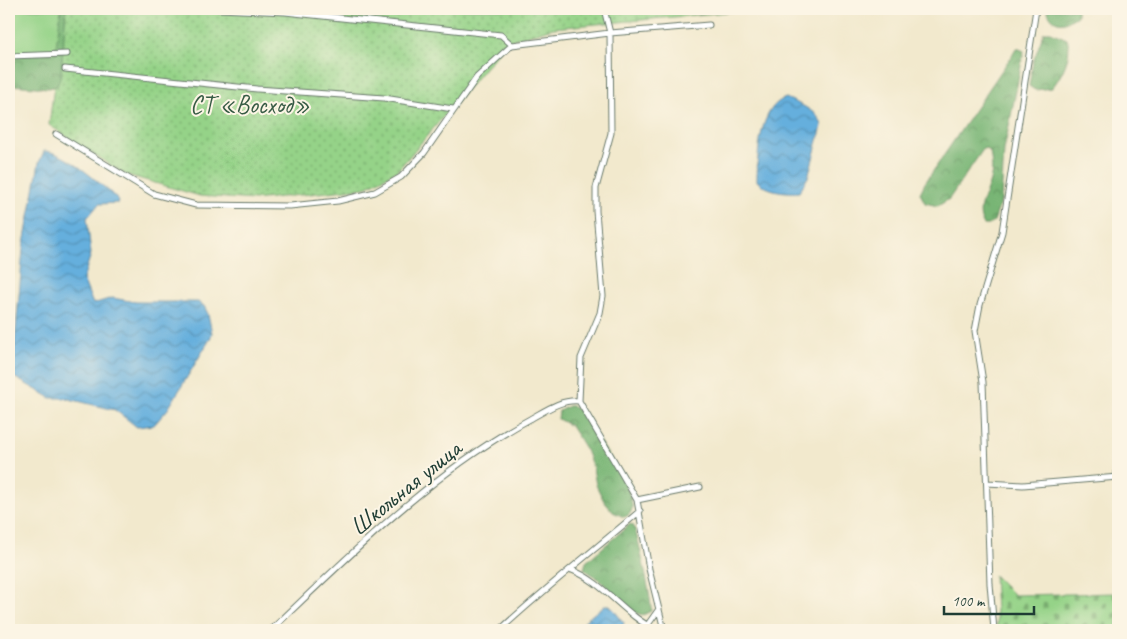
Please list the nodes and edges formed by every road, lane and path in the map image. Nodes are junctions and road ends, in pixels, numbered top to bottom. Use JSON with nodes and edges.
{"nodes":[{"id":1,"x":219,"y":9,"type":"edge"},
{"id":2,"x":604,"y":9,"type":"edge"},
{"id":3,"x":1036,"y":9,"type":"edge"},
{"id":4,"x":708,"y":25,"type":"dead end"},
{"id":5,"x":610,"y":32,"type":"junction"},
{"id":6,"x":512,"y":45,"type":"junction"},
{"id":7,"x":67,"y":54,"type":"dead end"},
{"id":8,"x":9,"y":56,"type":"edge"},
{"id":9,"x":65,"y":69,"type":"dead end"},
{"id":10,"x":453,"y":109,"type":"junction"},
{"id":11,"x":56,"y":134,"type":"dead end"},
{"id":12,"x":579,"y":400,"type":"junction"},
{"id":13,"x":1118,"y":433,"type":"edge"},
{"id":14,"x":1118,"y":477,"type":"edge"},
{"id":15,"x":987,"y":483,"type":"junction"},
{"id":16,"x":700,"y":487,"type":"dead end"},
{"id":17,"x":637,"y":500,"type":"junction"},
{"id":18,"x":640,"y":511,"type":"junction"},
{"id":19,"x":572,"y":570,"type":"junction"},
{"id":20,"x":659,"y":609,"type":"junction"},
{"id":21,"x":646,"y":628,"type":"edge"},
{"id":22,"x":271,"y":630,"type":"edge"},
{"id":23,"x":500,"y":630,"type":"edge"},
{"id":24,"x":656,"y":630,"type":"edge"},
{"id":25,"x":664,"y":630,"type":"edge"},
{"id":26,"x":994,"y":630,"type":"edge"}],
"edges":[{"from":1,"to":6,"type":"street"},
{"from":2,"to":5,"type":"street"},
{"from":3,"to":15,"type":"street"},
{"from":4,"to":5,"type":"street"},
{"from":5,"to":6,"type":"street"},
{"from":5,"to":12,"type":"street"},
{"from":6,"to":10,"type":"street"},
{"from":7,"to":8,"type":"street"},
{"from":9,"to":10,"type":"street"},
{"from":10,"to":11,"type":"street"},
{"from":12,"to":17,"type":"street"},
{"from":12,"to":22,"type":"street","name":"Школьная улица"},
{"from":13,"to":14,"type":"street"},
{"from":14,"to":15,"type":"street"},
{"from":15,"to":26,"type":"street"},
{"from":16,"to":17,"type":"street"},
{"from":17,"to":18,"type":"street"},
{"from":18,"to":19,"type":"street"},
{"from":18,"to":20,"type":"street"},
{"from":19,"to":21,"type":"street"},
{"from":19,"to":23,"type":"street"},
{"from":20,"to":21,"type":"street"},
{"from":20,"to":25,"type":"street"},
{"from":21,"to":24,"type":"street"}]}
